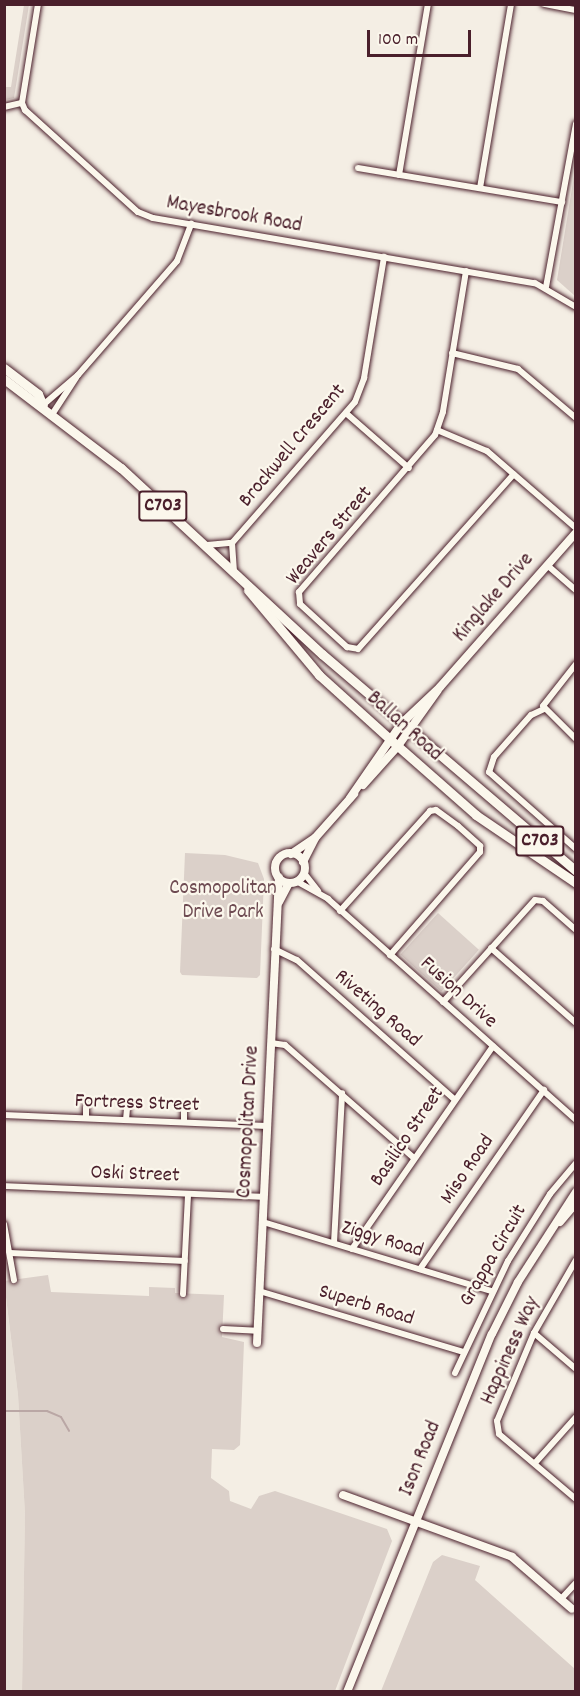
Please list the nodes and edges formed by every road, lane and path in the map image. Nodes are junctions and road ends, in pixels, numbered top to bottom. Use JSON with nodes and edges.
{"nodes":[{"id":1,"x":39,"y":4,"type":"edge"},
{"id":2,"x":428,"y":4,"type":"edge"},
{"id":3,"x":511,"y":4,"type":"edge"},
{"id":4,"x":544,"y":4,"type":"edge"},
{"id":5,"x":576,"y":10,"type":"edge"},
{"id":6,"x":22,"y":103,"type":"junction"},
{"id":7,"x":4,"y":107,"type":"edge"},
{"id":8,"x":576,"y":124,"type":"edge"},
{"id":9,"x":358,"y":168,"type":"dead end"},
{"id":10,"x":399,"y":175,"type":"junction"},
{"id":11,"x":480,"y":189,"type":"junction"},
{"id":12,"x":562,"y":202,"type":"junction"},
{"id":13,"x":191,"y":224,"type":"junction"},
{"id":14,"x":384,"y":257,"type":"junction"},
{"id":15,"x":466,"y":271,"type":"junction"},
{"id":16,"x":546,"y":287,"type":"junction"},
{"id":17,"x":576,"y":307,"type":"edge"},
{"id":18,"x":452,"y":354,"type":"junction"},
{"id":19,"x":4,"y":368,"type":"edge"},
{"id":20,"x":78,"y":375,"type":"junction"},
{"id":21,"x":4,"y":380,"type":"edge"},
{"id":22,"x":43,"y":405,"type":"junction"},
{"id":23,"x":53,"y":413,"type":"junction"},
{"id":24,"x":347,"y":414,"type":"junction"},
{"id":25,"x":576,"y":418,"type":"edge"},
{"id":26,"x":437,"y":430,"type":"junction"},
{"id":27,"x":409,"y":468,"type":"junction"},
{"id":28,"x":513,"y":474,"type":"junction"},
{"id":29,"x":576,"y":530,"type":"edge"},
{"id":30,"x":232,"y":543,"type":"junction"},
{"id":31,"x":206,"y":545,"type":"junction"},
{"id":32,"x":547,"y":565,"type":"junction"},
{"id":33,"x":234,"y":570,"type":"junction"},
{"id":34,"x":576,"y":590,"type":"edge"},
{"id":35,"x":576,"y":664,"type":"edge"},
{"id":36,"x":544,"y":709,"type":"junction"},
{"id":37,"x":405,"y":727,"type":"junction"},
{"id":38,"x":576,"y":739,"type":"edge"},
{"id":39,"x":394,"y":743,"type":"junction"},
{"id":40,"x":350,"y":798,"type":"junction"},
{"id":41,"x":315,"y":838,"type":"junction"},
{"id":42,"x":576,"y":849,"type":"edge"},
{"id":43,"x":291,"y":854,"type":"junction"},
{"id":44,"x":303,"y":862,"type":"junction"},
{"id":45,"x":576,"y":871,"type":"edge"},
{"id":46,"x":304,"y":873,"type":"junction"},
{"id":47,"x":279,"y":878,"type":"junction"},
{"id":48,"x":292,"y":882,"type":"junction"},
{"id":49,"x":576,"y":883,"type":"edge"},
{"id":50,"x":318,"y":892,"type":"junction"},
{"id":51,"x":279,"y":902,"type":"junction"},
{"id":52,"x":340,"y":911,"type":"junction"},
{"id":53,"x":576,"y":930,"type":"edge"},
{"id":54,"x":491,"y":948,"type":"junction"},
{"id":55,"x":274,"y":949,"type":"junction"},
{"id":56,"x":390,"y":955,"type":"junction"},
{"id":57,"x":443,"y":1002,"type":"junction"},
{"id":58,"x":576,"y":1023,"type":"edge"},
{"id":59,"x":271,"y":1043,"type":"junction"},
{"id":60,"x":493,"y":1046,"type":"junction"},
{"id":61,"x":544,"y":1090,"type":"junction"},
{"id":62,"x":342,"y":1094,"type":"junction"},
{"id":63,"x":454,"y":1099,"type":"junction"},
{"id":64,"x":86,"y":1107,"type":"dead end"},
{"id":65,"x":126,"y":1108,"type":"dead end"},
{"id":66,"x":184,"y":1111,"type":"dead end"},
{"id":67,"x":4,"y":1115,"type":"edge"},
{"id":68,"x":86,"y":1118,"type":"junction"},
{"id":69,"x":126,"y":1120,"type":"junction"},
{"id":70,"x":576,"y":1120,"type":"edge"},
{"id":71,"x":184,"y":1122,"type":"junction"},
{"id":72,"x":267,"y":1126,"type":"junction"},
{"id":73,"x":414,"y":1158,"type":"junction"},
{"id":74,"x":576,"y":1163,"type":"edge"},
{"id":75,"x":4,"y":1186,"type":"edge"},
{"id":76,"x":576,"y":1192,"type":"edge"},
{"id":77,"x":188,"y":1194,"type":"junction"},
{"id":78,"x":264,"y":1197,"type":"junction"},
{"id":79,"x":576,"y":1203,"type":"edge"},
{"id":80,"x":263,"y":1222,"type":"junction"},
{"id":81,"x":4,"y":1224,"type":"edge"},
{"id":82,"x":334,"y":1243,"type":"junction"},
{"id":83,"x":540,"y":1245,"type":"junction"},
{"id":84,"x":352,"y":1249,"type":"junction"},
{"id":85,"x":10,"y":1253,"type":"junction"},
{"id":86,"x":576,"y":1260,"type":"edge"},
{"id":87,"x":185,"y":1261,"type":"junction"},
{"id":88,"x":420,"y":1269,"type":"junction"},
{"id":89,"x":14,"y":1280,"type":"dead end"},
{"id":90,"x":259,"y":1291,"type":"junction"},
{"id":91,"x":491,"y":1291,"type":"junction"},
{"id":92,"x":183,"y":1294,"type":"dead end"},
{"id":93,"x":223,"y":1329,"type":"dead end"},
{"id":94,"x":257,"y":1331,"type":"junction"},
{"id":95,"x":534,"y":1332,"type":"junction"},
{"id":96,"x":257,"y":1343,"type":"dead end"},
{"id":97,"x":463,"y":1352,"type":"junction"},
{"id":98,"x":576,"y":1369,"type":"edge"},
{"id":99,"x":455,"y":1373,"type":"dead end"},
{"id":100,"x":576,"y":1417,"type":"edge"},
{"id":101,"x":535,"y":1463,"type":"junction"},
{"id":102,"x":343,"y":1495,"type":"dead end"},
{"id":103,"x":576,"y":1499,"type":"edge"},
{"id":104,"x":416,"y":1521,"type":"junction"},
{"id":105,"x":576,"y":1583,"type":"edge"},
{"id":106,"x":561,"y":1599,"type":"junction"},
{"id":107,"x":572,"y":1609,"type":"dead end"},
{"id":108,"x":347,"y":1692,"type":"edge"}],
"edges":[{"from":1,"to":6,"type":"street"},
{"from":2,"to":10,"type":"street"},
{"from":3,"to":11,"type":"street"},
{"from":4,"to":5,"type":"street"},
{"from":6,"to":7,"type":"street"},
{"from":6,"to":13,"type":"street","name":"Mayesbrook Road"},
{"from":8,"to":12,"type":"street"},
{"from":9,"to":10,"type":"street"},
{"from":10,"to":11,"type":"street"},
{"from":11,"to":12,"type":"street"},
{"from":12,"to":16,"type":"street"},
{"from":13,"to":14,"type":"street","name":"Mayesbrook Road"},
{"from":13,"to":20,"type":"street"},
{"from":14,"to":15,"type":"street","name":"Mayesbrook Road"},
{"from":14,"to":24,"type":"street","name":"Brockwell Crescent"},
{"from":15,"to":16,"type":"street","name":"Mayesbrook Road"},
{"from":15,"to":18,"type":"street","name":"Weavers Street"},
{"from":16,"to":17,"type":"street","name":"Mayesbrook Road"},
{"from":18,"to":25,"type":"street"},
{"from":18,"to":26,"type":"street","name":"Weavers Street"},
{"from":19,"to":22,"type":"main road","name":"Ballan Road","number":"C703"},
{"from":20,"to":22,"type":"street"},
{"from":20,"to":23,"type":"street"},
{"from":21,"to":22,"type":"main road","name":"Ballan Road","number":"C703"},
{"from":22,"to":23,"type":"main road","name":"Ballan Road","number":"C703"},
{"from":23,"to":31,"type":"main road","name":"Ballan Road","number":"C703"},
{"from":24,"to":27,"type":"street"},
{"from":24,"to":30,"type":"street","name":"Brockwell Crescent"},
{"from":26,"to":27,"type":"street","name":"Weavers Street"},
{"from":26,"to":28,"type":"street"},
{"from":27,"to":28,"type":"street","name":"Weavers Street"},
{"from":28,"to":29,"type":"street"},
{"from":29,"to":32,"type":"street","name":"Kinglake Drive"},
{"from":30,"to":31,"type":"street"},
{"from":30,"to":33,"type":"street"},
{"from":31,"to":33,"type":"main road","name":"Ballan Road","number":"C703"},
{"from":32,"to":34,"type":"street"},
{"from":32,"to":37,"type":"street","name":"Kinglake Drive"},
{"from":33,"to":37,"type":"main road","name":"Ballan Road","number":"C703"},
{"from":33,"to":39,"type":"main road","name":"Ballan Road","number":"C703"},
{"from":35,"to":36,"type":"street"},
{"from":36,"to":38,"type":"street"},
{"from":36,"to":42,"type":"street"},
{"from":37,"to":39,"type":"street"},
{"from":37,"to":45,"type":"main road","name":"Ballan Road","number":"C703"},
{"from":39,"to":40,"type":"street"},
{"from":39,"to":40,"type":"street"},
{"from":39,"to":49,"type":"main road","name":"Ballan Road","number":"C703"},
{"from":40,"to":41,"type":"street"},
{"from":41,"to":43,"type":"street"},
{"from":41,"to":44,"type":"street"},
{"from":43,"to":44,"type":"street"},
{"from":43,"to":47,"type":"street"},
{"from":44,"to":46,"type":"street"},
{"from":46,"to":48,"type":"street"},
{"from":46,"to":50,"type":"street","name":"Fusion Drive"},
{"from":47,"to":48,"type":"street"},
{"from":47,"to":51,"type":"street","name":"Cosmopolitan Drive"},
{"from":48,"to":50,"type":"street","name":"Fusion Drive"},
{"from":48,"to":51,"type":"street","name":"Cosmopolitan Drive"},
{"from":50,"to":52,"type":"street","name":"Fusion Drive"},
{"from":51,"to":55,"type":"street","name":"Cosmopolitan Drive"},
{"from":52,"to":56,"type":"street","name":"Fusion Drive"},
{"from":52,"to":56,"type":"street"},
{"from":53,"to":54,"type":"street"},
{"from":54,"to":57,"type":"street"},
{"from":54,"to":58,"type":"street"},
{"from":55,"to":59,"type":"street","name":"Cosmopolitan Drive"},
{"from":55,"to":63,"type":"street","name":"Riveting Road"},
{"from":56,"to":57,"type":"street","name":"Fusion Drive"},
{"from":57,"to":60,"type":"street","name":"Fusion Drive"},
{"from":59,"to":62,"type":"street"},
{"from":59,"to":72,"type":"street","name":"Cosmopolitan Drive"},
{"from":60,"to":61,"type":"street","name":"Fusion Drive"},
{"from":60,"to":63,"type":"street","name":"Basilico Street"},
{"from":61,"to":70,"type":"street","name":"Fusion Drive"},
{"from":61,"to":88,"type":"street","name":"Miso Road"},
{"from":62,"to":73,"type":"street"},
{"from":62,"to":82,"type":"street"},
{"from":63,"to":73,"type":"street","name":"Basilico Street"},
{"from":64,"to":68,"type":"street"},
{"from":65,"to":69,"type":"street"},
{"from":66,"to":71,"type":"street"},
{"from":67,"to":68,"type":"street","name":"Fortress Street"},
{"from":68,"to":69,"type":"street","name":"Fortress Street"},
{"from":69,"to":71,"type":"street","name":"Fortress Street"},
{"from":71,"to":72,"type":"street","name":"Fortress Street"},
{"from":72,"to":78,"type":"street","name":"Cosmopolitan Drive"},
{"from":73,"to":84,"type":"street","name":"Basilico Street"},
{"from":74,"to":91,"type":"street","name":"Grappa Circuit"},
{"from":75,"to":77,"type":"street","name":"Oski Street"},
{"from":76,"to":83,"type":"street","name":"Ison Road"},
{"from":77,"to":78,"type":"street","name":"Oski Street"},
{"from":77,"to":87,"type":"street"},
{"from":78,"to":80,"type":"street","name":"Cosmopolitan Drive"},
{"from":79,"to":83,"type":"street","name":"Ison Road"},
{"from":80,"to":82,"type":"street","name":"Ziggy Road"},
{"from":80,"to":90,"type":"street","name":"Cosmopolitan Drive"},
{"from":81,"to":85,"type":"street"},
{"from":82,"to":84,"type":"street","name":"Ziggy Road"},
{"from":83,"to":104,"type":"street","name":"Ison Road"},
{"from":84,"to":88,"type":"street","name":"Ziggy Road"},
{"from":85,"to":87,"type":"street"},
{"from":85,"to":89,"type":"street"},
{"from":86,"to":95,"type":"street","name":"Happiness Way"},
{"from":87,"to":92,"type":"street"},
{"from":88,"to":91,"type":"street","name":"Ziggy Road"},
{"from":90,"to":94,"type":"street","name":"Cosmopolitan Drive"},
{"from":90,"to":97,"type":"street","name":"Superb Road"},
{"from":91,"to":97,"type":"street","name":"Grappa Circuit"},
{"from":93,"to":94,"type":"street"},
{"from":94,"to":96,"type":"street","name":"Cosmopolitan Drive"},
{"from":95,"to":98,"type":"street"},
{"from":95,"to":101,"type":"street","name":"Happiness Way"},
{"from":97,"to":99,"type":"street","name":"Grappa Circuit"},
{"from":100,"to":101,"type":"street"},
{"from":101,"to":103,"type":"street","name":"Happiness Way"},
{"from":102,"to":104,"type":"street"},
{"from":104,"to":106,"type":"street"},
{"from":104,"to":108,"type":"street","name":"Ison Road"},
{"from":105,"to":106,"type":"street"},
{"from":106,"to":107,"type":"street"}]}
